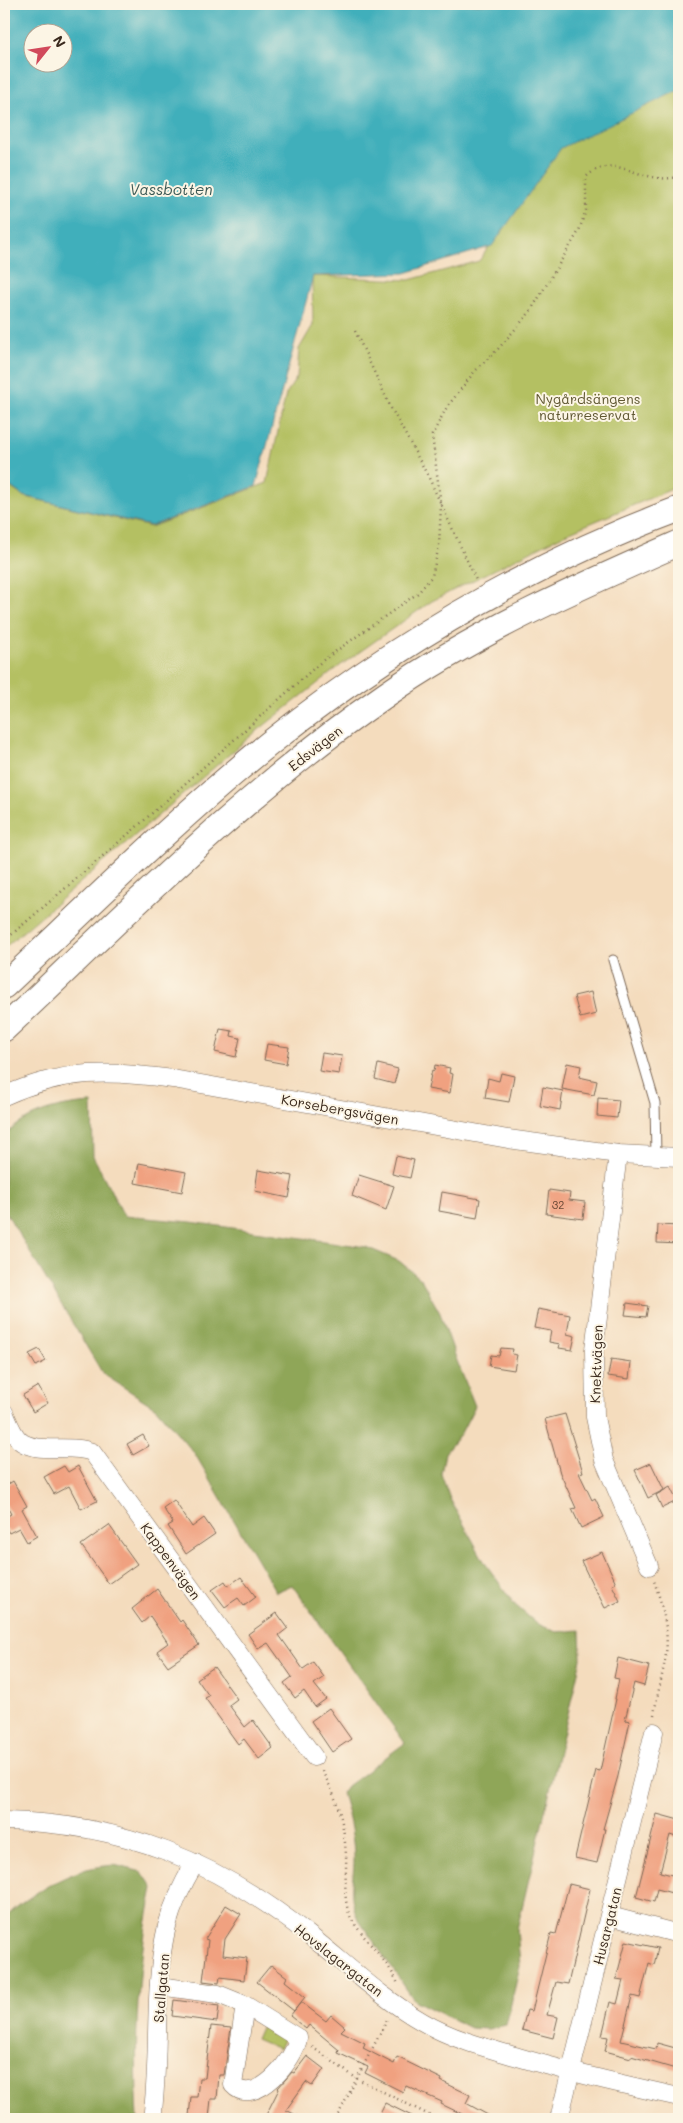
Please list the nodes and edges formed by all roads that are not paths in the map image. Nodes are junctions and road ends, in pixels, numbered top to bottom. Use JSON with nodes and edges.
{"nodes":[{"id":1,"x":679,"y":509,"type":"edge"},
{"id":2,"x":679,"y":543,"type":"edge"},
{"id":3,"x":614,"y":960,"type":"dead end"},
{"id":4,"x":4,"y":986,"type":"edge"},
{"id":5,"x":4,"y":1029,"type":"edge"},
{"id":6,"x":4,"y":1096,"type":"edge"},
{"id":7,"x":618,"y":1154,"type":"junction"},
{"id":8,"x":656,"y":1156,"type":"junction"},
{"id":9,"x":679,"y":1157,"type":"edge"},
{"id":10,"x":4,"y":1412,"type":"edge"},
{"id":11,"x":649,"y":1566,"type":"road end"},
{"id":12,"x":654,"y":1732,"type":"road end"},
{"id":13,"x":314,"y":1757,"type":"road end"},
{"id":14,"x":4,"y":1821,"type":"edge"},
{"id":15,"x":195,"y":1863,"type":"junction"},
{"id":16,"x":610,"y":1916,"type":"junction"},
{"id":17,"x":679,"y":1934,"type":"edge"},
{"id":18,"x":159,"y":1986,"type":"junction"},
{"id":19,"x":245,"y":2005,"type":"junction"},
{"id":20,"x":570,"y":2072,"type":"junction"},
{"id":21,"x":679,"y":2097,"type":"edge"},
{"id":22,"x":152,"y":2119,"type":"edge"},
{"id":23,"x":559,"y":2119,"type":"edge"}],
"edges":[{"from":1,"to":4,"type":"main road"},
{"from":2,"to":5,"type":"main road","name":"Edsvägen"},
{"from":3,"to":8,"type":"lane"},
{"from":6,"to":7,"type":"street","name":"Korsebergsvägen"},
{"from":7,"to":8,"type":"street","name":"Korsebergsvägen"},
{"from":7,"to":11,"type":"street","name":"Knektvägen"},
{"from":8,"to":9,"type":"street","name":"Korsebergsvägen"},
{"from":10,"to":13,"type":"street","name":"Kappenvägen"},
{"from":12,"to":16,"type":"street","name":"Husargatan"},
{"from":14,"to":15,"type":"street","name":"Hovslagargatan"},
{"from":15,"to":18,"type":"street","name":"Stallgatan"},
{"from":15,"to":20,"type":"street","name":"Hovslagargatan"},
{"from":16,"to":17,"type":"street"},
{"from":16,"to":20,"type":"street","name":"Husargatan"},
{"from":18,"to":19,"type":"street"},
{"from":18,"to":22,"type":"street","name":"Stallgatan"},
{"from":19,"to":19,"type":"street"},
{"from":20,"to":21,"type":"street","name":"Hovslagargatan"},
{"from":20,"to":23,"type":"street","name":"Husargatan"}]}
